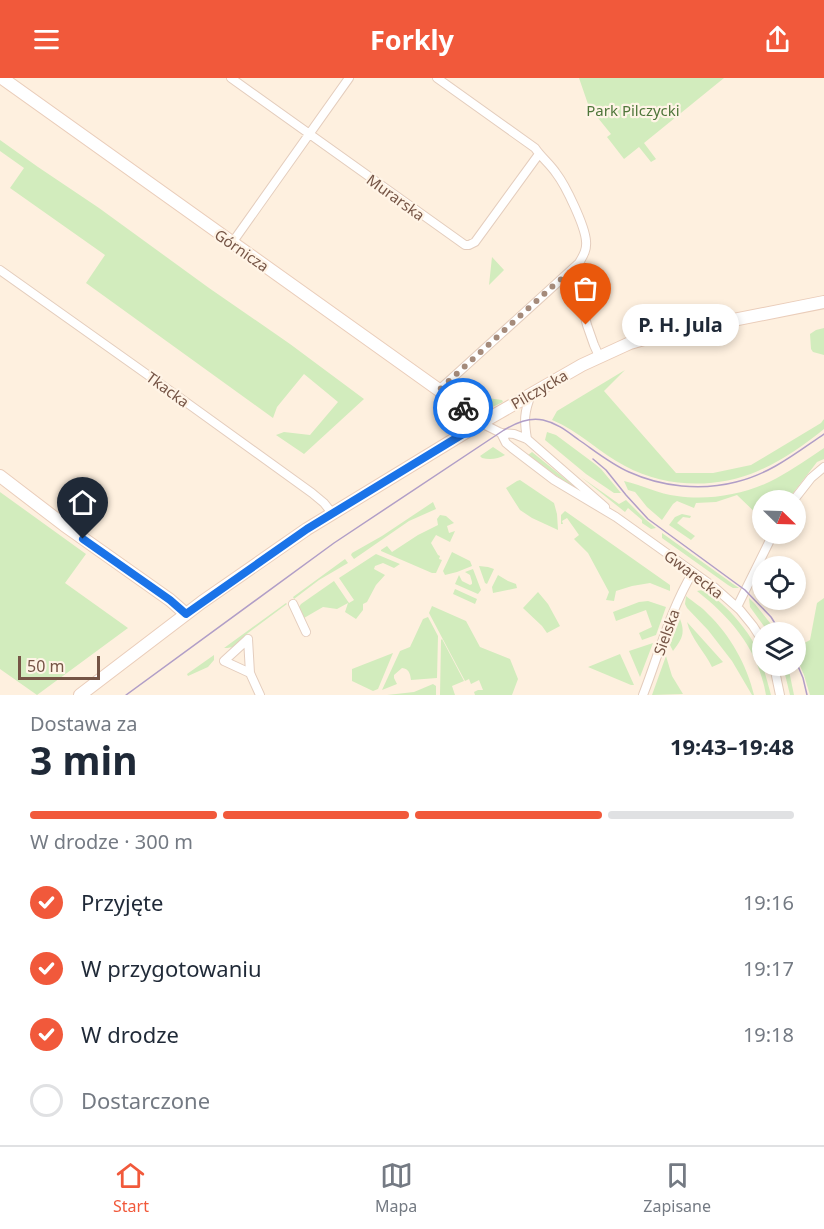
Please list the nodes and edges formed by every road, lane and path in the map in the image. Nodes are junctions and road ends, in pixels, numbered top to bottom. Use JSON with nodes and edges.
{"nodes":[{"id":1,"x":2,"y":78,"type":"edge"},
{"id":2,"x":231,"y":78,"type":"edge"},
{"id":3,"x":349,"y":78,"type":"edge"},
{"id":4,"x":437,"y":78,"type":"edge"},
{"id":5,"x":309,"y":134,"type":"junction"},
{"id":6,"x":539,"y":154,"type":"junction"},
{"id":7,"x":232,"y":243,"type":"junction"},
{"id":8,"x":0,"y":270,"type":"edge"},
{"id":9,"x":568,"y":274,"type":"junction"},
{"id":10,"x":824,"y":302,"type":"edge"},
{"id":11,"x":599,"y":356,"type":"junction"},
{"id":12,"x":439,"y":390,"type":"junction"},
{"id":13,"x":531,"y":395,"type":"junction"},
{"id":14,"x":481,"y":423,"type":"junction"},
{"id":15,"x":501,"y":434,"type":"junction"},
{"id":16,"x":527,"y":439,"type":"junction"},
{"id":17,"x":824,"y":467,"type":"edge"},
{"id":18,"x":0,"y":476,"type":"edge"},
{"id":19,"x":802,"y":490,"type":"edge"},
{"id":20,"x":332,"y":513,"type":"junction"},
{"id":21,"x":616,"y":517,"type":"junction"},
{"id":22,"x":768,"y":544,"type":"edge"},
{"id":23,"x":693,"y":572,"type":"junction"},
{"id":24,"x":293,"y":604,"type":"dead end"},
{"id":25,"x":737,"y":607,"type":"junction"},
{"id":26,"x":186,"y":614,"type":"junction"},
{"id":27,"x":752,"y":625,"type":"edge"},
{"id":28,"x":306,"y":632,"type":"dead end"},
{"id":29,"x":250,"y":673,"type":"dead end"},
{"id":30,"x":776,"y":676,"type":"edge"},
{"id":31,"x":80,"y":695,"type":"edge"},
{"id":32,"x":260,"y":695,"type":"edge"},
{"id":33,"x":643,"y":695,"type":"edge"},
{"id":34,"x":780,"y":695,"type":"edge"}],
"edges":[{"from":1,"to":7,"type":"street","name":"Górnicza"},
{"from":2,"to":5,"type":"street","name":"Murarska"},
{"from":3,"to":5,"type":"street"},
{"from":4,"to":6,"type":"street"},
{"from":5,"to":6,"type":"street","name":"Murarska"},
{"from":5,"to":7,"type":"street"},
{"from":6,"to":9,"type":"street"},
{"from":7,"to":12,"type":"street","name":"Górnicza"},
{"from":8,"to":20,"type":"street","name":"Tkacka"},
{"from":9,"to":11,"type":"street"},
{"from":9,"to":12,"type":"street"},
{"from":10,"to":11,"type":"street","name":"Pilczycka"},
{"from":11,"to":13,"type":"street","name":"Pilczycka"},
{"from":12,"to":14,"type":"street","name":"Górnicza"},
{"from":13,"to":14,"type":"street","name":"Pilczycka"},
{"from":13,"to":16,"type":"street"},
{"from":14,"to":15,"type":"street","name":"Gwarecka"},
{"from":14,"to":20,"type":"street","name":"Pilczycka"},
{"from":15,"to":16,"type":"street","name":"Gwarecka"},
{"from":15,"to":21,"type":"street","name":"Gwarecka"},
{"from":16,"to":21,"type":"street","name":"Gwarecka"},
{"from":17,"to":19,"type":"street"},
{"from":18,"to":26,"type":"street"},
{"from":20,"to":26,"type":"street","name":"Pilczycka"},
{"from":21,"to":23,"type":"street","name":"Gwarecka"},
{"from":22,"to":25,"type":"street"},
{"from":23,"to":25,"type":"street","name":"Gwarecka"},
{"from":23,"to":33,"type":"street","name":"Sielska"},
{"from":24,"to":28,"type":"street"},
{"from":25,"to":27,"type":"street","name":"Gwarecka"},
{"from":26,"to":31,"type":"street","name":"Pilczycka"},
{"from":29,"to":32,"type":"street"},
{"from":30,"to":34,"type":"street"}]}
